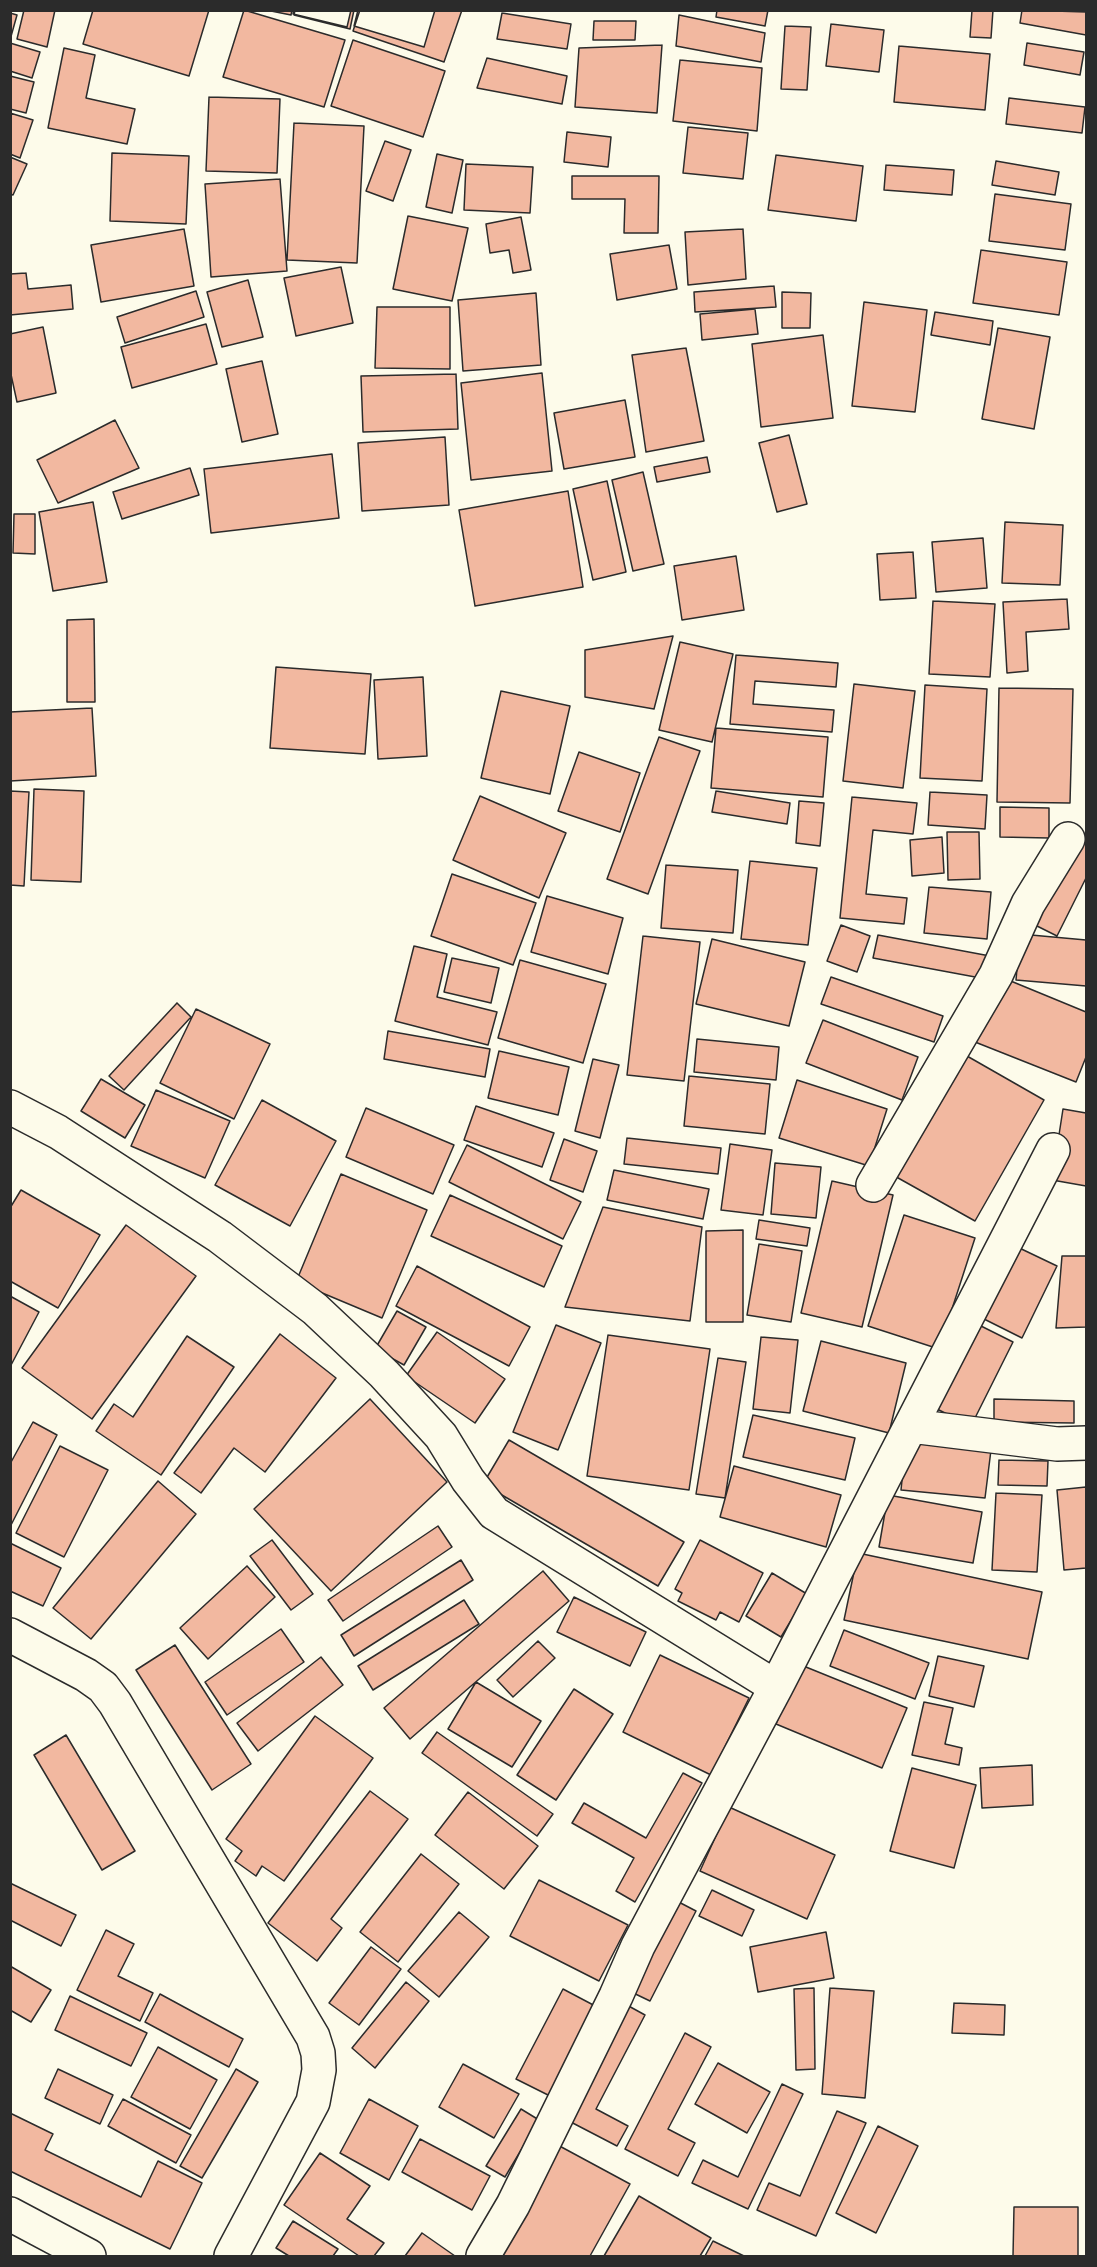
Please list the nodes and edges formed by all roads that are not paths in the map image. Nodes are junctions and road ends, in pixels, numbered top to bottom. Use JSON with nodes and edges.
{"nodes":[{"id":1,"x":1068,"y":839,"type":"dead end"},
{"id":2,"x":10,"y":1107,"type":"edge"},
{"id":3,"x":1053,"y":1150,"type":"dead end"},
{"id":4,"x":873,"y":1185,"type":"dead end"},
{"id":5,"x":911,"y":1426,"type":"junction"},
{"id":6,"x":1086,"y":1443,"type":"edge"},
{"id":7,"x":10,"y":1635,"type":"edge"},
{"id":8,"x":776,"y":1687,"type":"junction"},
{"id":9,"x":10,"y":2214,"type":"edge"},
{"id":10,"x":89,"y":2256,"type":"edge"},
{"id":11,"x":231,"y":2256,"type":"edge"},
{"id":12,"x":483,"y":2256,"type":"edge"}],
"edges":[{"from":1,"to":4,"type":"street"},
{"from":2,"to":8,"type":"street"},
{"from":3,"to":5,"type":"street"},
{"from":5,"to":6,"type":"street"},
{"from":5,"to":8,"type":"street"},
{"from":7,"to":11,"type":"street"},
{"from":8,"to":12,"type":"street"},
{"from":9,"to":10,"type":"street"}]}
